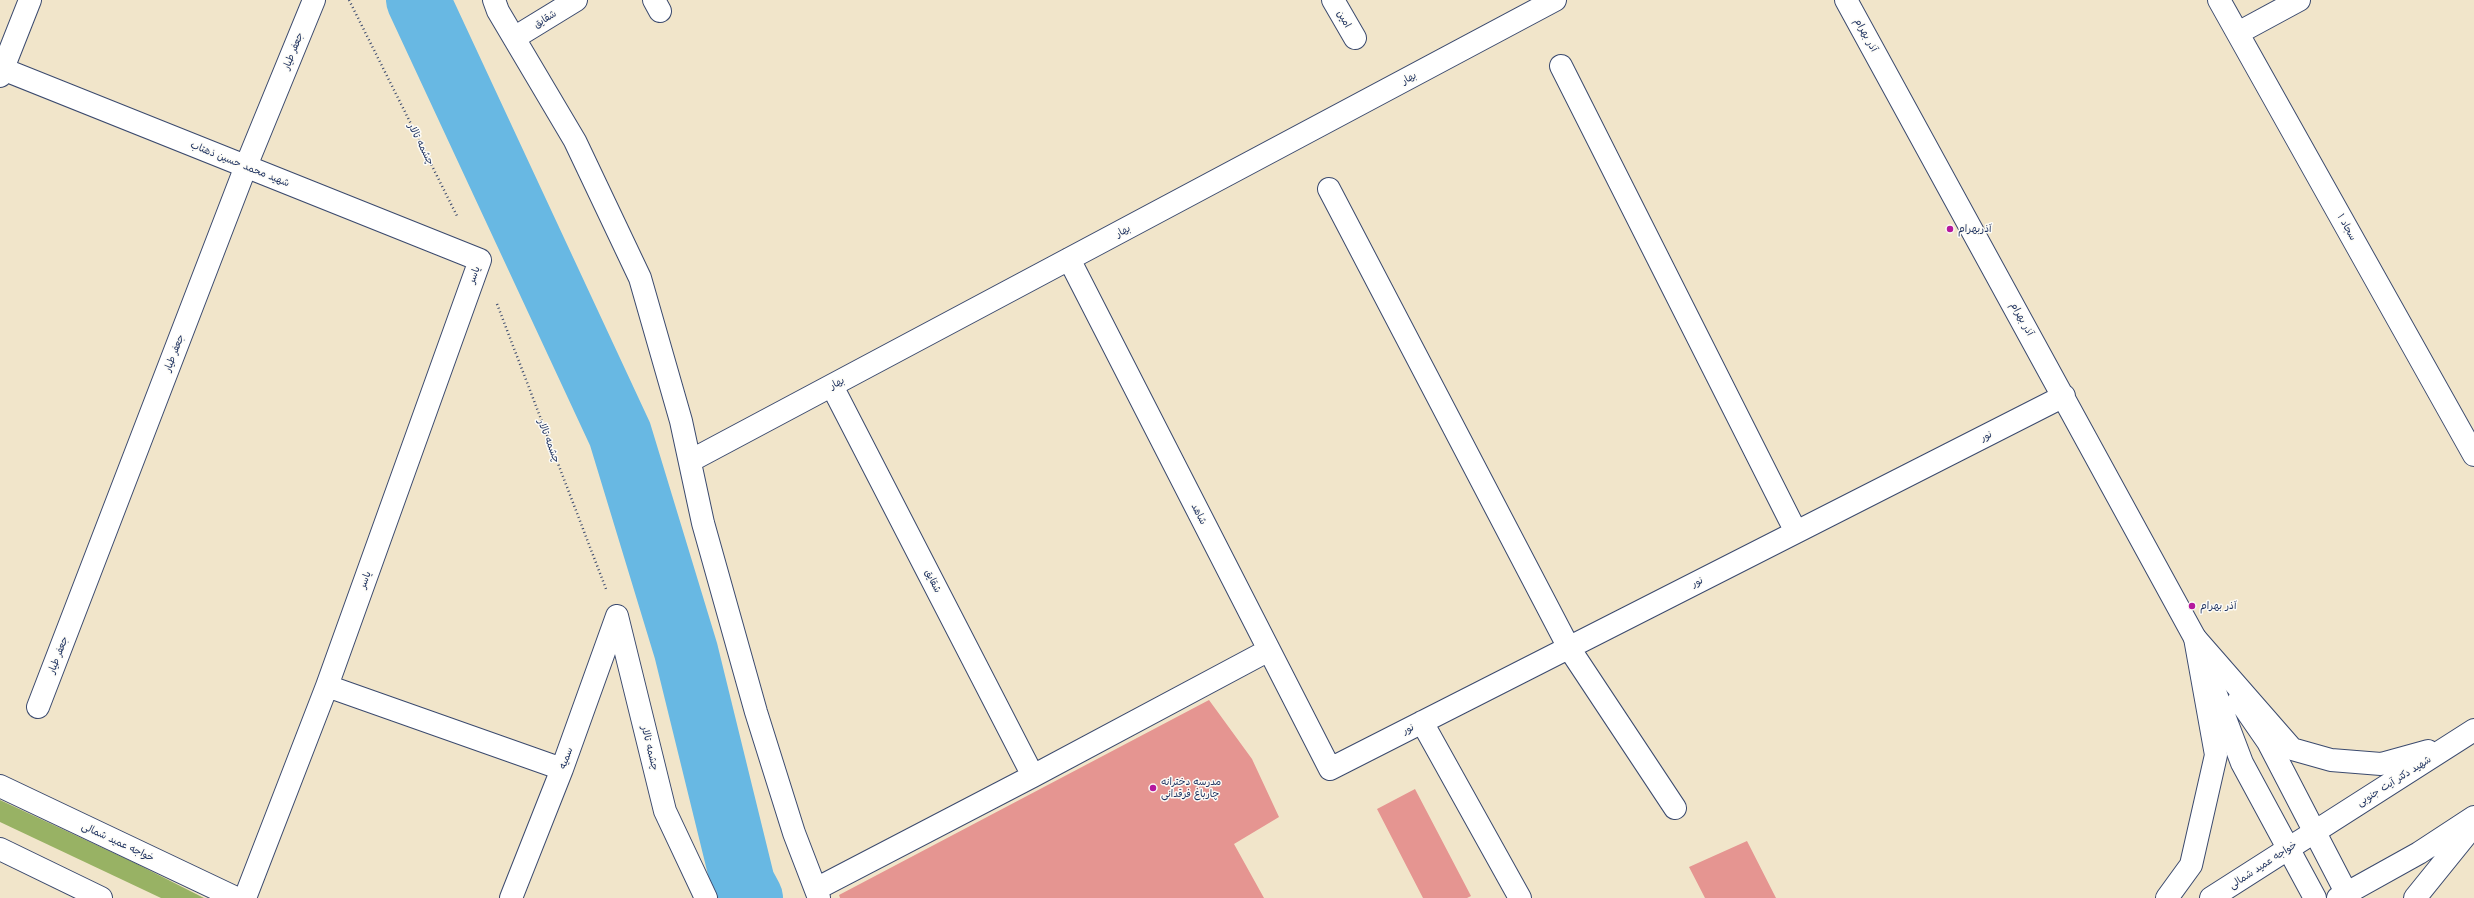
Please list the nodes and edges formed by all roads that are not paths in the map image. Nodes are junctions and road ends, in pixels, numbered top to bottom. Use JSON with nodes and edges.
{"nodes":[{"id":1,"x":30,"y":0,"type":"edge"},
{"id":2,"x":314,"y":0,"type":"edge"},
{"id":3,"x":494,"y":0,"type":"edge"},
{"id":4,"x":576,"y":0,"type":"edge"},
{"id":5,"x":1333,"y":0,"type":"edge"},
{"id":6,"x":1555,"y":0,"type":"edge"},
{"id":7,"x":1846,"y":0,"type":"edge"},
{"id":8,"x":2219,"y":0,"type":"edge"},
{"id":9,"x":2298,"y":0,"type":"edge"},
{"id":10,"x":2238,"y":33,"type":"junction"},
{"id":11,"x":514,"y":38,"type":"junction"},
{"id":12,"x":1355,"y":38,"type":"dead end"},
{"id":13,"x":1561,"y":66,"type":"dead end"},
{"id":14,"x":1,"y":71,"type":"edge"},
{"id":15,"x":246,"y":166,"type":"junction"},
{"id":16,"x":1329,"y":189,"type":"dead end"},
{"id":17,"x":1069,"y":259,"type":"junction"},
{"id":18,"x":480,"y":260,"type":"joint"},
{"id":19,"x":832,"y":386,"type":"junction"},
{"id":20,"x":2064,"y":396,"type":"junction"},
{"id":21,"x":2474,"y":455,"type":"edge"},
{"id":22,"x":690,"y":461,"type":"junction"},
{"id":23,"x":1796,"y":532,"type":"junction"},
{"id":24,"x":616,"y":616,"type":"joint"},
{"id":25,"x":2195,"y":638,"type":"junction"},
{"id":26,"x":1568,"y":648,"type":"junction"},
{"id":27,"x":1269,"y":650,"type":"junction"},
{"id":28,"x":327,"y":686,"type":"junction"},
{"id":29,"x":38,"y":707,"type":"dead end"},
{"id":30,"x":1422,"y":722,"type":"junction"},
{"id":31,"x":2474,"y":730,"type":"edge"},
{"id":32,"x":2452,"y":744,"type":"junction"},
{"id":33,"x":562,"y":769,"type":"junction"},
{"id":34,"x":1330,"y":769,"type":"joint"},
{"id":35,"x":1034,"y":776,"type":"junction"},
{"id":36,"x":0,"y":786,"type":"edge"},
{"id":37,"x":1675,"y":808,"type":"dead end"},
{"id":38,"x":2474,"y":816,"type":"edge"},
{"id":39,"x":2474,"y":825,"type":"edge"},
{"id":40,"x":2315,"y":831,"type":"junction"},
{"id":41,"x":0,"y":848,"type":"edge"},
{"id":42,"x":2288,"y":848,"type":"junction"},
{"id":43,"x":818,"y":893,"type":"edge"},
{"id":44,"x":2344,"y":896,"type":"edge"},
{"id":45,"x":101,"y":898,"type":"edge"},
{"id":46,"x":236,"y":898,"type":"edge"},
{"id":47,"x":245,"y":898,"type":"edge"},
{"id":48,"x":511,"y":898,"type":"edge"},
{"id":49,"x":706,"y":898,"type":"edge"},
{"id":50,"x":1520,"y":898,"type":"edge"},
{"id":51,"x":2167,"y":898,"type":"edge"},
{"id":52,"x":2211,"y":898,"type":"edge"},
{"id":53,"x":2315,"y":898,"type":"edge"},
{"id":54,"x":2415,"y":898,"type":"edge"}],
"edges":[{"from":1,"to":14,"type":"street"},
{"from":2,"to":15,"type":"street","name":"جعفر طیار"},
{"from":3,"to":11,"type":"street"},
{"from":4,"to":11,"type":"street","name":"شقایق"},
{"from":5,"to":12,"type":"street","name":"امین"},
{"from":6,"to":17,"type":"street","name":"بهار"},
{"from":7,"to":20,"type":"street","name":"آذر بهرام"},
{"from":8,"to":10,"type":"street","name":"سجاد ۱"},
{"from":9,"to":10,"type":"street"},
{"from":10,"to":21,"type":"street","name":"سجاد ۱"},
{"from":11,"to":22,"type":"street"},
{"from":13,"to":23,"type":"street"},
{"from":14,"to":15,"type":"street","name":"شهید محمد حسین ذهتاب"},
{"from":15,"to":18,"type":"street","name":"شهید محمد حسین ذهتاب"},
{"from":15,"to":29,"type":"street","name":"جعفر طیار"},
{"from":16,"to":26,"type":"street"},
{"from":17,"to":19,"type":"street","name":"بهار"},
{"from":17,"to":27,"type":"street","name":"شاهد"},
{"from":18,"to":28,"type":"street","name":"یاسر"},
{"from":19,"to":22,"type":"street","name":"بهار"},
{"from":19,"to":35,"type":"street","name":"شقایق"},
{"from":20,"to":23,"type":"street","name":"نور"},
{"from":20,"to":25,"type":"street","name":"آذر بهرام"},
{"from":22,"to":43,"type":"street"},
{"from":23,"to":26,"type":"street","name":"نور"},
{"from":24,"to":33,"type":"street","name":"سمیه"},
{"from":24,"to":49,"type":"street","name":"چشمه تالار"},
{"from":25,"to":32,"type":"street"},
{"from":25,"to":40,"type":"street"},
{"from":25,"to":42,"type":"street"},
{"from":25,"to":51,"type":"street"},
{"from":26,"to":30,"type":"street","name":"نور"},
{"from":26,"to":37,"type":"street"},
{"from":27,"to":34,"type":"street","name":"شاهد"},
{"from":27,"to":35,"type":"street"},
{"from":28,"to":33,"type":"street"},
{"from":28,"to":47,"type":"street","name":"یاسر"},
{"from":30,"to":34,"type":"street","name":"نور"},
{"from":30,"to":50,"type":"street"},
{"from":31,"to":32,"type":"street","name":"شهید دکتر آیت جنوبی"},
{"from":32,"to":40,"type":"street","name":"شهید دکتر آیت جنوبی"},
{"from":33,"to":48,"type":"street","name":"سمیه"},
{"from":35,"to":43,"type":"street"},
{"from":36,"to":46,"type":"street","name":"خواجه عمید شمالی"},
{"from":38,"to":44,"type":"street"},
{"from":39,"to":54,"type":"street"},
{"from":40,"to":42,"type":"street","name":"خواجه عمید شمالی"},
{"from":40,"to":44,"type":"street"},
{"from":41,"to":45,"type":"street"},
{"from":42,"to":52,"type":"street","name":"خواجه عمید شمالی"},
{"from":42,"to":53,"type":"street"}]}
